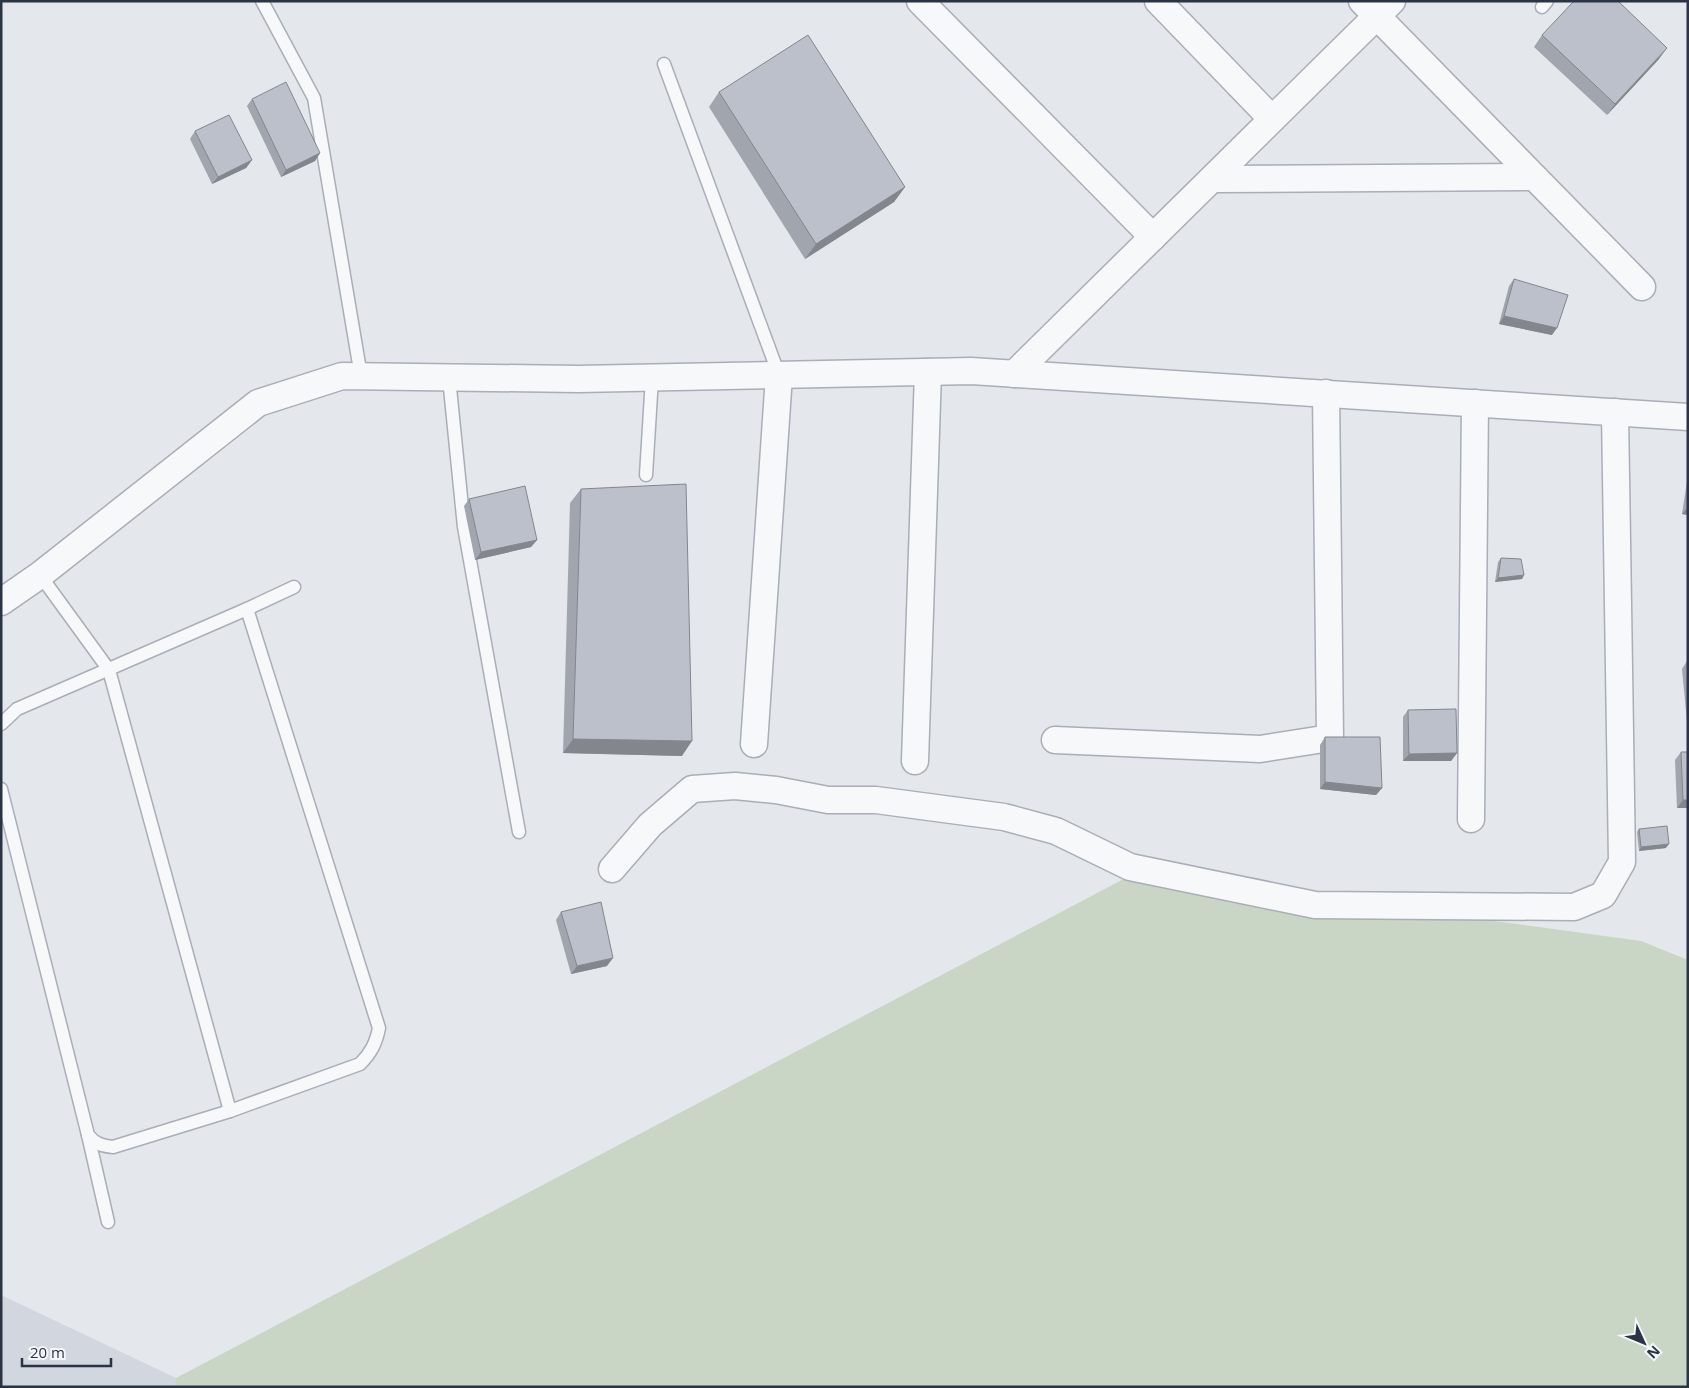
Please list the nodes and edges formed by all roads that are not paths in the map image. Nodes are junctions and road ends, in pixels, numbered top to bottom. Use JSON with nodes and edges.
{"nodes":[{"id":1,"x":262,"y":1,"type":"edge"},
{"id":2,"x":920,"y":1,"type":"edge"},
{"id":3,"x":1158,"y":1,"type":"edge"},
{"id":4,"x":1377,"y":6,"type":"edge"},
{"id":5,"x":664,"y":64,"type":"dead end"},
{"id":6,"x":1272,"y":119,"type":"junction"},
{"id":7,"x":1534,"y":177,"type":"junction"},
{"id":8,"x":1212,"y":179,"type":"junction"},
{"id":9,"x":1153,"y":237,"type":"junction"},
{"id":10,"x":1642,"y":287,"type":"dead end"},
{"id":11,"x":928,"y":372,"type":"junction"},
{"id":12,"x":1014,"y":374,"type":"junction"},
{"id":13,"x":779,"y":375,"type":"junction"},
{"id":14,"x":361,"y":376,"type":"junction"},
{"id":15,"x":449,"y":378,"type":"junction"},
{"id":16,"x":652,"y":378,"type":"junction"},
{"id":17,"x":1326,"y":394,"type":"junction"},
{"id":18,"x":1475,"y":403,"type":"junction"},
{"id":19,"x":1615,"y":412,"type":"junction"},
{"id":20,"x":1688,"y":417,"type":"edge"},
{"id":21,"x":646,"y":475,"type":"dead end"},
{"id":22,"x":40,"y":575,"type":"junction"},
{"id":23,"x":294,"y":586,"type":"dead end"},
{"id":24,"x":1,"y":602,"type":"edge"},
{"id":25,"x":247,"y":609,"type":"junction"},
{"id":26,"x":109,"y":670,"type":"junction"},
{"id":27,"x":1,"y":724,"type":"edge"},
{"id":28,"x":1055,"y":740,"type":"dead end"},
{"id":29,"x":754,"y":744,"type":"dead end"},
{"id":30,"x":916,"y":761,"type":"dead end"},
{"id":31,"x":1,"y":789,"type":"edge"},
{"id":32,"x":1471,"y":819,"type":"dead end"},
{"id":33,"x":519,"y":832,"type":"dead end"},
{"id":34,"x":612,"y":868,"type":"dead end"},
{"id":35,"x":230,"y":1111,"type":"junction"},
{"id":36,"x":88,"y":1135,"type":"junction"},
{"id":37,"x":108,"y":1222,"type":"dead end"}],
"edges":[{"from":1,"to":14,"type":"lane"},
{"from":2,"to":9,"type":"street"},
{"from":3,"to":6,"type":"street"},
{"from":4,"to":6,"type":"street"},
{"from":4,"to":7,"type":"street"},
{"from":5,"to":13,"type":"lane"},
{"from":6,"to":8,"type":"street"},
{"from":7,"to":8,"type":"street"},
{"from":7,"to":10,"type":"street"},
{"from":8,"to":9,"type":"street"},
{"from":9,"to":12,"type":"street"},
{"from":11,"to":12,"type":"street"},
{"from":11,"to":13,"type":"street"},
{"from":11,"to":30,"type":"street"},
{"from":12,"to":17,"type":"street"},
{"from":13,"to":16,"type":"street"},
{"from":13,"to":29,"type":"street"},
{"from":14,"to":15,"type":"street"},
{"from":14,"to":22,"type":"street"},
{"from":15,"to":16,"type":"street"},
{"from":15,"to":33,"type":"lane"},
{"from":16,"to":21,"type":"lane"},
{"from":17,"to":18,"type":"street"},
{"from":17,"to":28,"type":"street"},
{"from":18,"to":19,"type":"street"},
{"from":18,"to":32,"type":"street"},
{"from":19,"to":20,"type":"street"},
{"from":19,"to":34,"type":"street"},
{"from":22,"to":24,"type":"street"},
{"from":22,"to":26,"type":"lane"},
{"from":23,"to":25,"type":"lane"},
{"from":25,"to":26,"type":"lane"},
{"from":25,"to":35,"type":"lane"},
{"from":26,"to":27,"type":"lane"},
{"from":26,"to":35,"type":"lane"},
{"from":31,"to":36,"type":"lane"},
{"from":35,"to":36,"type":"lane"},
{"from":36,"to":37,"type":"lane"}]}
